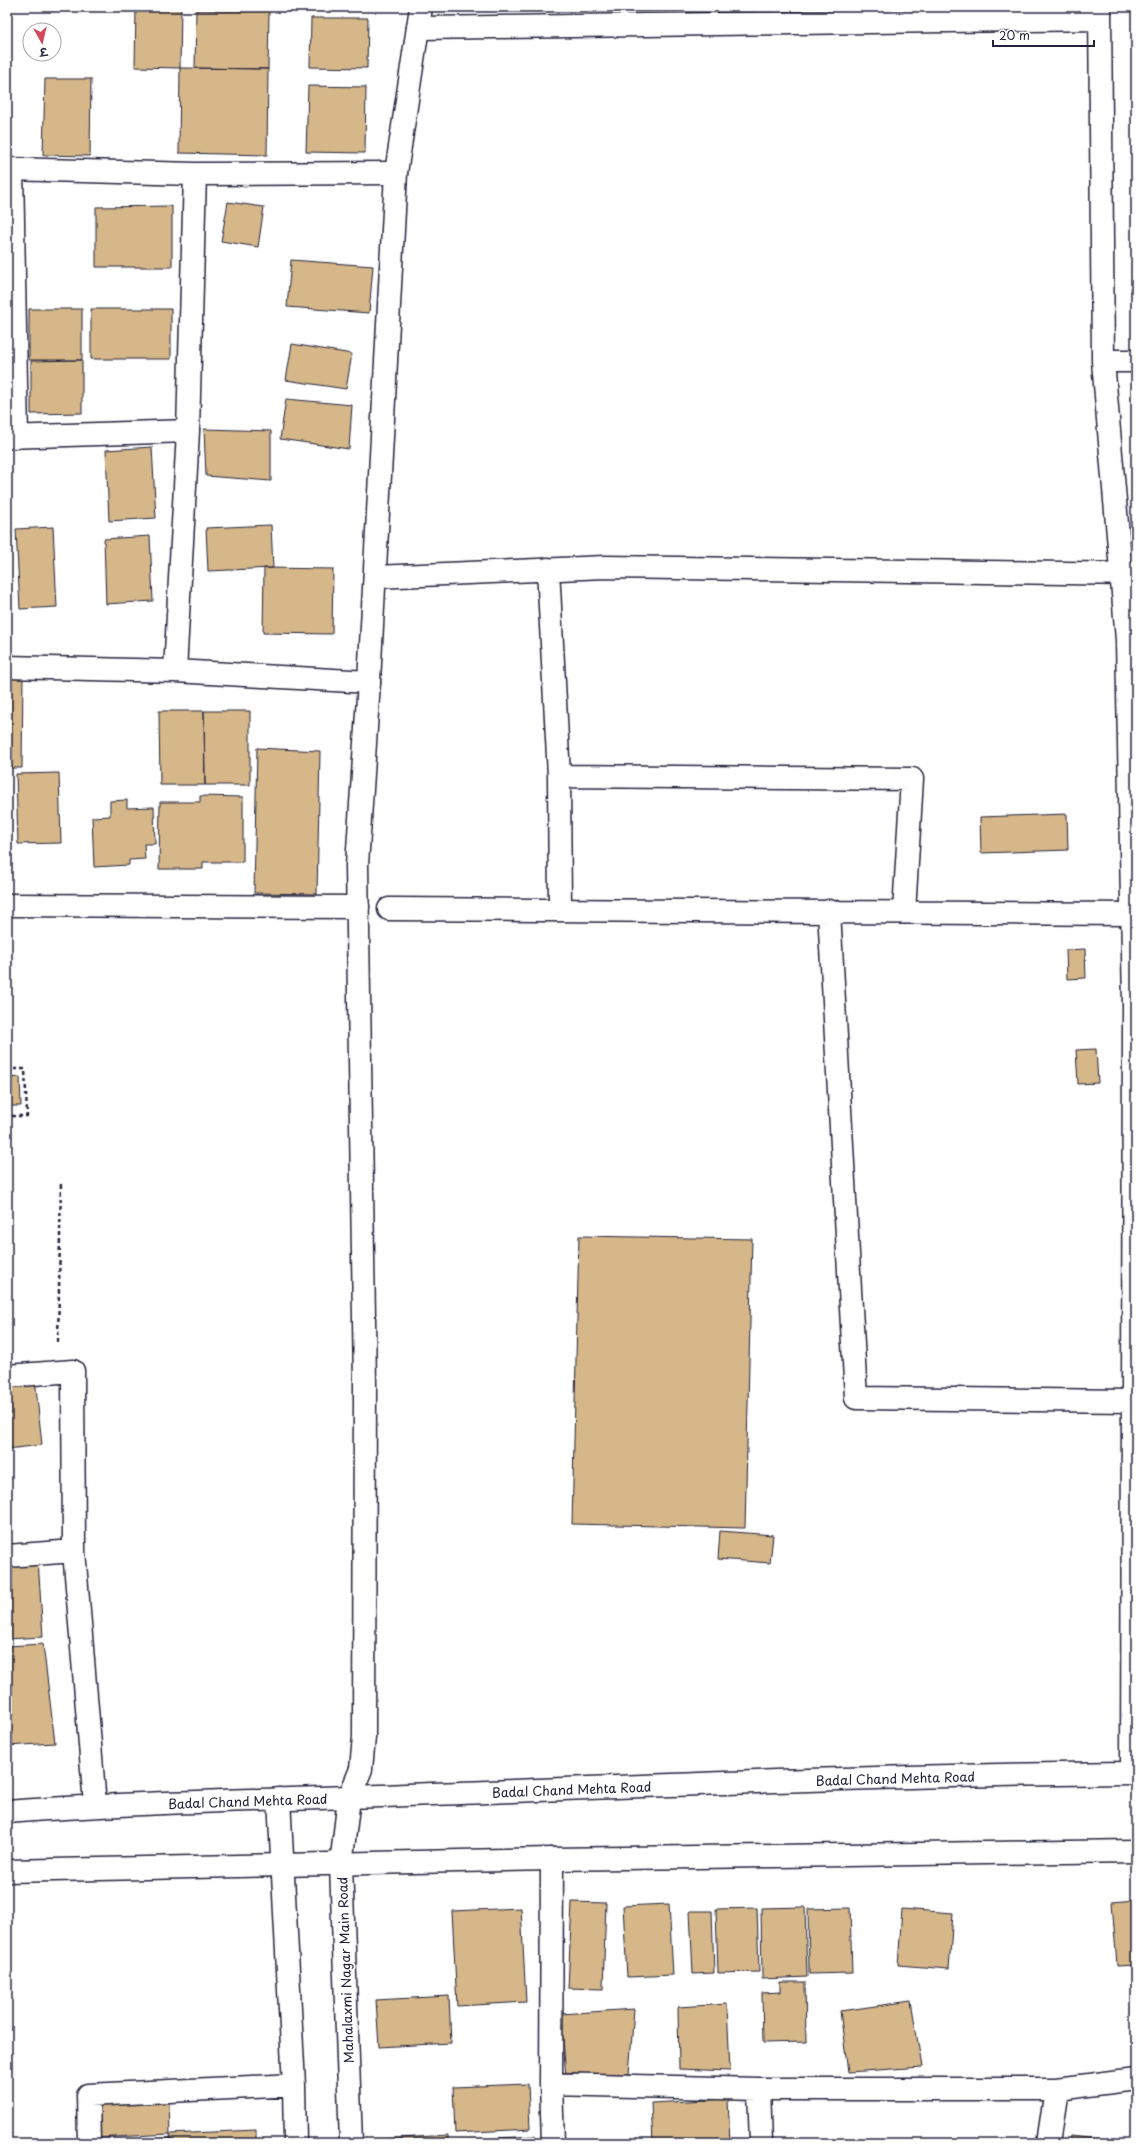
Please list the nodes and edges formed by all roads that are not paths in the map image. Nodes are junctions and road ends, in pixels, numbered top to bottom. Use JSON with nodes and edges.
{"nodes":[{"id":1,"x":421,"y":7,"type":"edge"},
{"id":2,"x":1100,"y":13,"type":"edge"},
{"id":3,"x":418,"y":28,"type":"junction"},
{"id":4,"x":9,"y":169,"type":"edge"},
{"id":5,"x":396,"y":172,"type":"junction"},
{"id":6,"x":195,"y":174,"type":"junction"},
{"id":7,"x":1103,"y":361,"type":"junction"},
{"id":8,"x":1136,"y":362,"type":"edge"},
{"id":9,"x":188,"y":431,"type":"junction"},
{"id":10,"x":12,"y":437,"type":"edge"},
{"id":11,"x":548,"y":570,"type":"junction"},
{"id":12,"x":1129,"y":574,"type":"edge"},
{"id":13,"x":375,"y":577,"type":"junction"},
{"id":14,"x":7,"y":667,"type":"edge"},
{"id":15,"x":175,"y":671,"type":"junction"},
{"id":16,"x":369,"y":682,"type":"junction"},
{"id":17,"x":559,"y":776,"type":"junction"},
{"id":18,"x":1133,"y":778,"type":"edge"},
{"id":19,"x":7,"y":905,"type":"edge"},
{"id":20,"x":358,"y":907,"type":"junction"},
{"id":21,"x":389,"y":909,"type":"dead end"},
{"id":22,"x":560,"y":909,"type":"junction"},
{"id":23,"x":829,"y":911,"type":"junction"},
{"id":24,"x":904,"y":912,"type":"junction"},
{"id":25,"x":1132,"y":914,"type":"junction"},
{"id":26,"x":7,"y":1376,"type":"edge"},
{"id":27,"x":1133,"y":1401,"type":"junction"},
{"id":28,"x":1134,"y":1546,"type":"edge"},
{"id":29,"x":74,"y":1551,"type":"junction"},
{"id":30,"x":7,"y":1556,"type":"edge"},
{"id":31,"x":1134,"y":1773,"type":"edge"},
{"id":32,"x":350,"y":1798,"type":"junction"},
{"id":33,"x":279,"y":1799,"type":"junction"},
{"id":34,"x":95,"y":1805,"type":"junction"},
{"id":35,"x":7,"y":1812,"type":"edge"},
{"id":36,"x":1136,"y":1852,"type":"edge"},
{"id":37,"x":552,"y":1859,"type":"junction"},
{"id":38,"x":282,"y":1865,"type":"junction"},
{"id":39,"x":341,"y":1865,"type":"junction"},
{"id":40,"x":7,"y":1871,"type":"edge"},
{"id":41,"x":1136,"y":2079,"type":"edge"},
{"id":42,"x":551,"y":2084,"type":"junction"},
{"id":43,"x":294,"y":2085,"type":"junction"},
{"id":44,"x":758,"y":2089,"type":"junction"},
{"id":45,"x":1056,"y":2089,"type":"junction"},
{"id":46,"x":89,"y":2143,"type":"edge"},
{"id":47,"x":295,"y":2143,"type":"edge"},
{"id":48,"x":350,"y":2143,"type":"edge"},
{"id":49,"x":553,"y":2143,"type":"edge"},
{"id":50,"x":761,"y":2143,"type":"edge"},
{"id":51,"x":1048,"y":2143,"type":"edge"}],
"edges":[{"from":1,"to":3,"type":"street","name":"Mahalaxmi Nagar Main Road"},
{"from":2,"to":3,"type":"street"},
{"from":2,"to":7,"type":"street"},
{"from":3,"to":5,"type":"street","name":"Mahalaxmi Nagar Main Road"},
{"from":4,"to":6,"type":"street"},
{"from":4,"to":10,"type":"street"},
{"from":5,"to":6,"type":"street"},
{"from":5,"to":13,"type":"street","name":"Mahalaxmi Nagar Main Road"},
{"from":6,"to":9,"type":"street"},
{"from":7,"to":8,"type":"street"},
{"from":7,"to":12,"type":"street"},
{"from":9,"to":10,"type":"street"},
{"from":9,"to":15,"type":"street"},
{"from":11,"to":12,"type":"street"},
{"from":11,"to":13,"type":"street"},
{"from":11,"to":17,"type":"street"},
{"from":12,"to":18,"type":"street"},
{"from":13,"to":16,"type":"street","name":"Mahalaxmi Nagar Main Road"},
{"from":14,"to":15,"type":"street"},
{"from":15,"to":16,"type":"street"},
{"from":16,"to":20,"type":"street","name":"Mahalaxmi Nagar Main Road"},
{"from":17,"to":22,"type":"street"},
{"from":17,"to":24,"type":"street"},
{"from":18,"to":25,"type":"street"},
{"from":19,"to":20,"type":"street"},
{"from":20,"to":32,"type":"street","name":"Mahalaxmi Nagar Main Road"},
{"from":21,"to":22,"type":"street"},
{"from":22,"to":23,"type":"street"},
{"from":23,"to":24,"type":"street"},
{"from":23,"to":27,"type":"street"},
{"from":24,"to":25,"type":"street"},
{"from":25,"to":27,"type":"street"},
{"from":26,"to":29,"type":"street"},
{"from":27,"to":28,"type":"street"},
{"from":28,"to":31,"type":"street"},
{"from":29,"to":30,"type":"street"},
{"from":29,"to":34,"type":"street"},
{"from":31,"to":32,"type":"street","name":"Badal Chand Mehta Road"},
{"from":32,"to":33,"type":"street","name":"Badal Chand Mehta Road"},
{"from":32,"to":39,"type":"street","name":"Mahalaxmi Nagar Main Road"},
{"from":33,"to":34,"type":"street","name":"Badal Chand Mehta Road"},
{"from":33,"to":38,"type":"street"},
{"from":34,"to":35,"type":"street","name":"Badal Chand Mehta Road"},
{"from":36,"to":37,"type":"street"},
{"from":37,"to":39,"type":"street"},
{"from":37,"to":42,"type":"street"},
{"from":38,"to":39,"type":"street"},
{"from":38,"to":40,"type":"street"},
{"from":38,"to":43,"type":"street"},
{"from":39,"to":48,"type":"street","name":"Mahalaxmi Nagar Main Road"},
{"from":41,"to":45,"type":"street"},
{"from":42,"to":44,"type":"street"},
{"from":42,"to":49,"type":"street"},
{"from":43,"to":46,"type":"street"},
{"from":43,"to":47,"type":"street"},
{"from":44,"to":45,"type":"street"},
{"from":44,"to":50,"type":"street"},
{"from":45,"to":51,"type":"street"}]}
